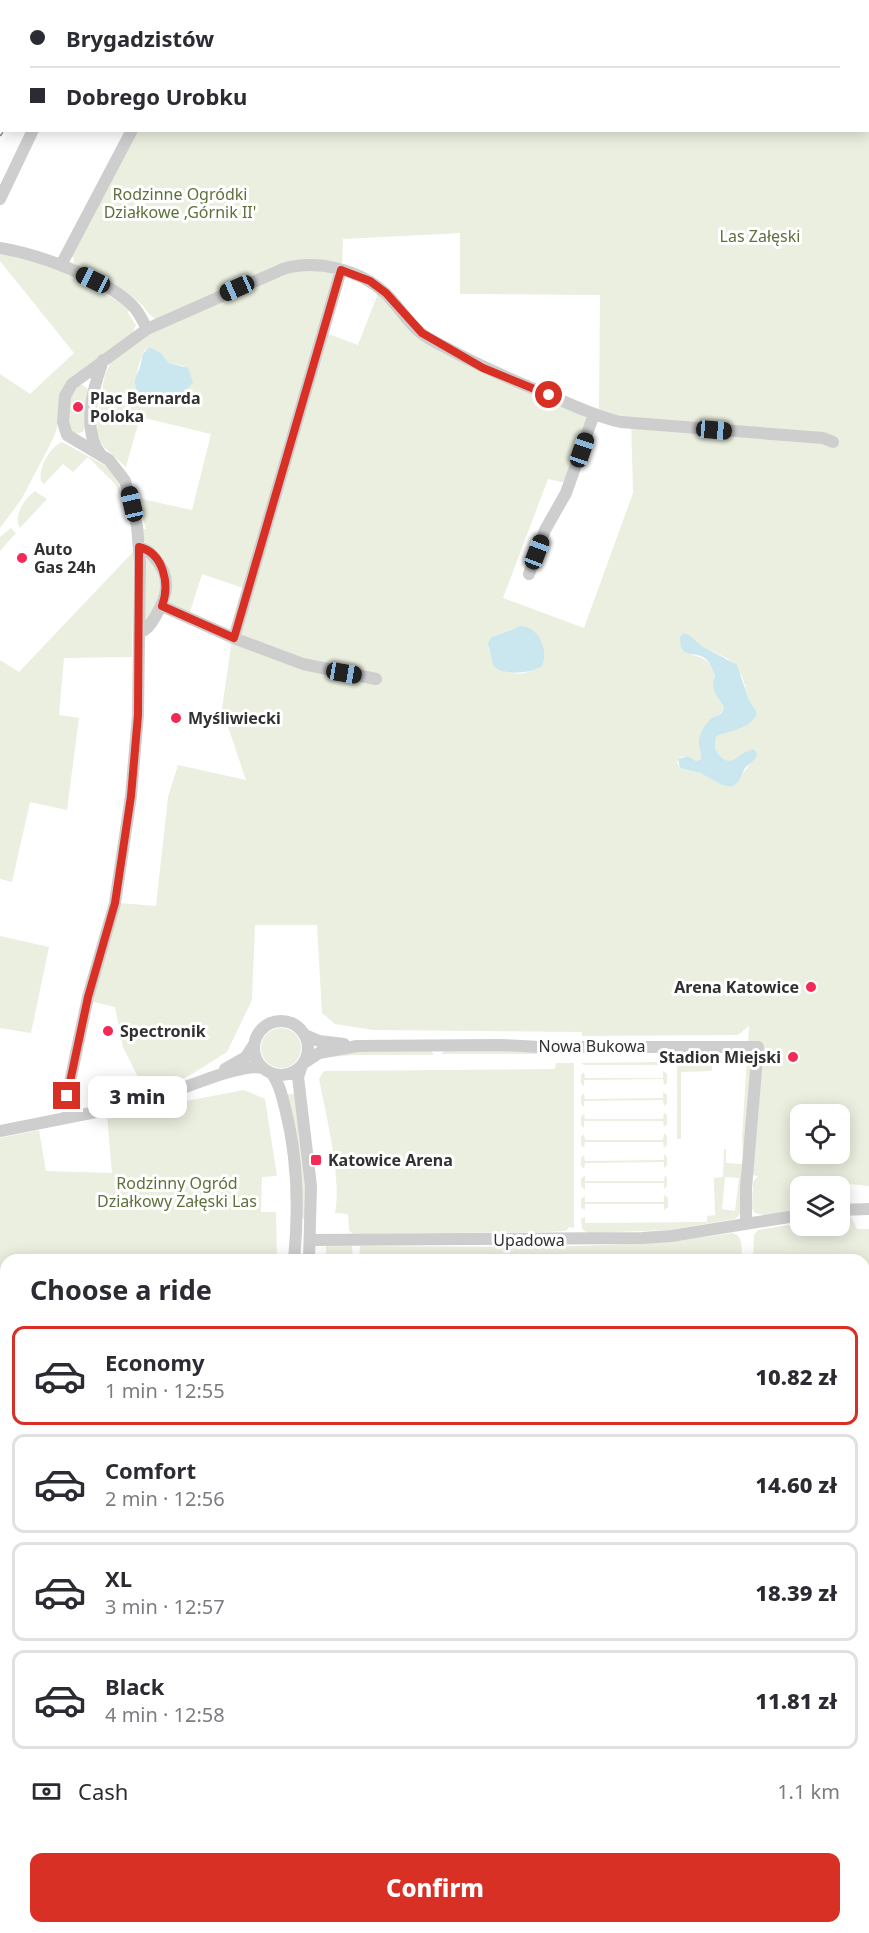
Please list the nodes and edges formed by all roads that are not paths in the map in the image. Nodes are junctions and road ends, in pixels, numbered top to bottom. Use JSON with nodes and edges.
{"nodes":[{"id":1,"x":32,"y":132,"type":"edge"},
{"id":2,"x":131,"y":132,"type":"edge"},
{"id":3,"x":0,"y":199,"type":"edge"},
{"id":4,"x":0,"y":248,"type":"edge"},
{"id":5,"x":61,"y":265,"type":"junction"},
{"id":6,"x":341,"y":270,"type":"junction"},
{"id":7,"x":147,"y":329,"type":"junction"},
{"id":8,"x":103,"y":360,"type":"junction"},
{"id":9,"x":72,"y":384,"type":"junction"},
{"id":10,"x":94,"y":393,"type":"junction"},
{"id":11,"x":594,"y":414,"type":"junction"},
{"id":12,"x":90,"y":425,"type":"junction"},
{"id":13,"x":73,"y":438,"type":"junction"},
{"id":14,"x":833,"y":442,"type":"dead end"},
{"id":15,"x":102,"y":456,"type":"junction"},
{"id":16,"x":139,"y":547,"type":"junction"},
{"id":17,"x":529,"y":574,"type":"dead end"},
{"id":18,"x":162,"y":606,"type":"junction"},
{"id":19,"x":139,"y":633,"type":"junction"},
{"id":20,"x":234,"y":638,"type":"junction"},
{"id":21,"x":376,"y":679,"type":"dead end"},
{"id":22,"x":305,"y":1035,"type":"junction"},
{"id":23,"x":254,"y":1046,"type":"junction"},
{"id":24,"x":357,"y":1046,"type":"junction"},
{"id":25,"x":302,"y":1065,"type":"junction"},
{"id":26,"x":267,"y":1071,"type":"junction"},
{"id":27,"x":215,"y":1076,"type":"junction"},
{"id":28,"x":70,"y":1116,"type":"junction"},
{"id":29,"x":0,"y":1131,"type":"edge"},
{"id":30,"x":869,"y":1209,"type":"edge"},
{"id":31,"x":850,"y":1210,"type":"edge"},
{"id":32,"x":790,"y":1217,"type":"edge"},
{"id":33,"x":746,"y":1223,"type":"junction"},
{"id":34,"x":310,"y":1240,"type":"junction"},
{"id":35,"x":294,"y":1254,"type":"edge"},
{"id":36,"x":309,"y":1254,"type":"edge"}],
"edges":[{"from":1,"to":3,"type":"street"},
{"from":2,"to":5,"type":"street"},
{"from":4,"to":5,"type":"street"},
{"from":5,"to":7,"type":"street"},
{"from":6,"to":7,"type":"street"},
{"from":6,"to":11,"type":"street"},
{"from":6,"to":20,"type":"street"},
{"from":7,"to":8,"type":"street"},
{"from":8,"to":9,"type":"street"},
{"from":8,"to":10,"type":"street"},
{"from":9,"to":10,"type":"street"},
{"from":9,"to":13,"type":"street"},
{"from":10,"to":12,"type":"street"},
{"from":11,"to":14,"type":"street"},
{"from":11,"to":17,"type":"street"},
{"from":12,"to":13,"type":"street"},
{"from":12,"to":15,"type":"street"},
{"from":13,"to":15,"type":"street"},
{"from":15,"to":16,"type":"street"},
{"from":16,"to":18,"type":"street"},
{"from":16,"to":19,"type":"street"},
{"from":18,"to":19,"type":"street"},
{"from":18,"to":20,"type":"street"},
{"from":19,"to":28,"type":"street"},
{"from":20,"to":21,"type":"street"},
{"from":22,"to":23,"type":"street"},
{"from":22,"to":24,"type":"street","name":"Nowa Bukowa"},
{"from":22,"to":25,"type":"street"},
{"from":23,"to":26,"type":"street"},
{"from":23,"to":27,"type":"street"},
{"from":24,"to":25,"type":"street","name":"Nowa Bukowa"},
{"from":24,"to":33,"type":"street","name":"Nowa Bukowa"},
{"from":25,"to":26,"type":"street"},
{"from":25,"to":34,"type":"street"},
{"from":26,"to":27,"type":"street"},
{"from":26,"to":35,"type":"street"},
{"from":27,"to":28,"type":"street"},
{"from":28,"to":29,"type":"street"},
{"from":30,"to":31,"type":"street"},
{"from":32,"to":33,"type":"street","name":"Upadowa"},
{"from":33,"to":34,"type":"street","name":"Upadowa"},
{"from":34,"to":36,"type":"street"}]}
